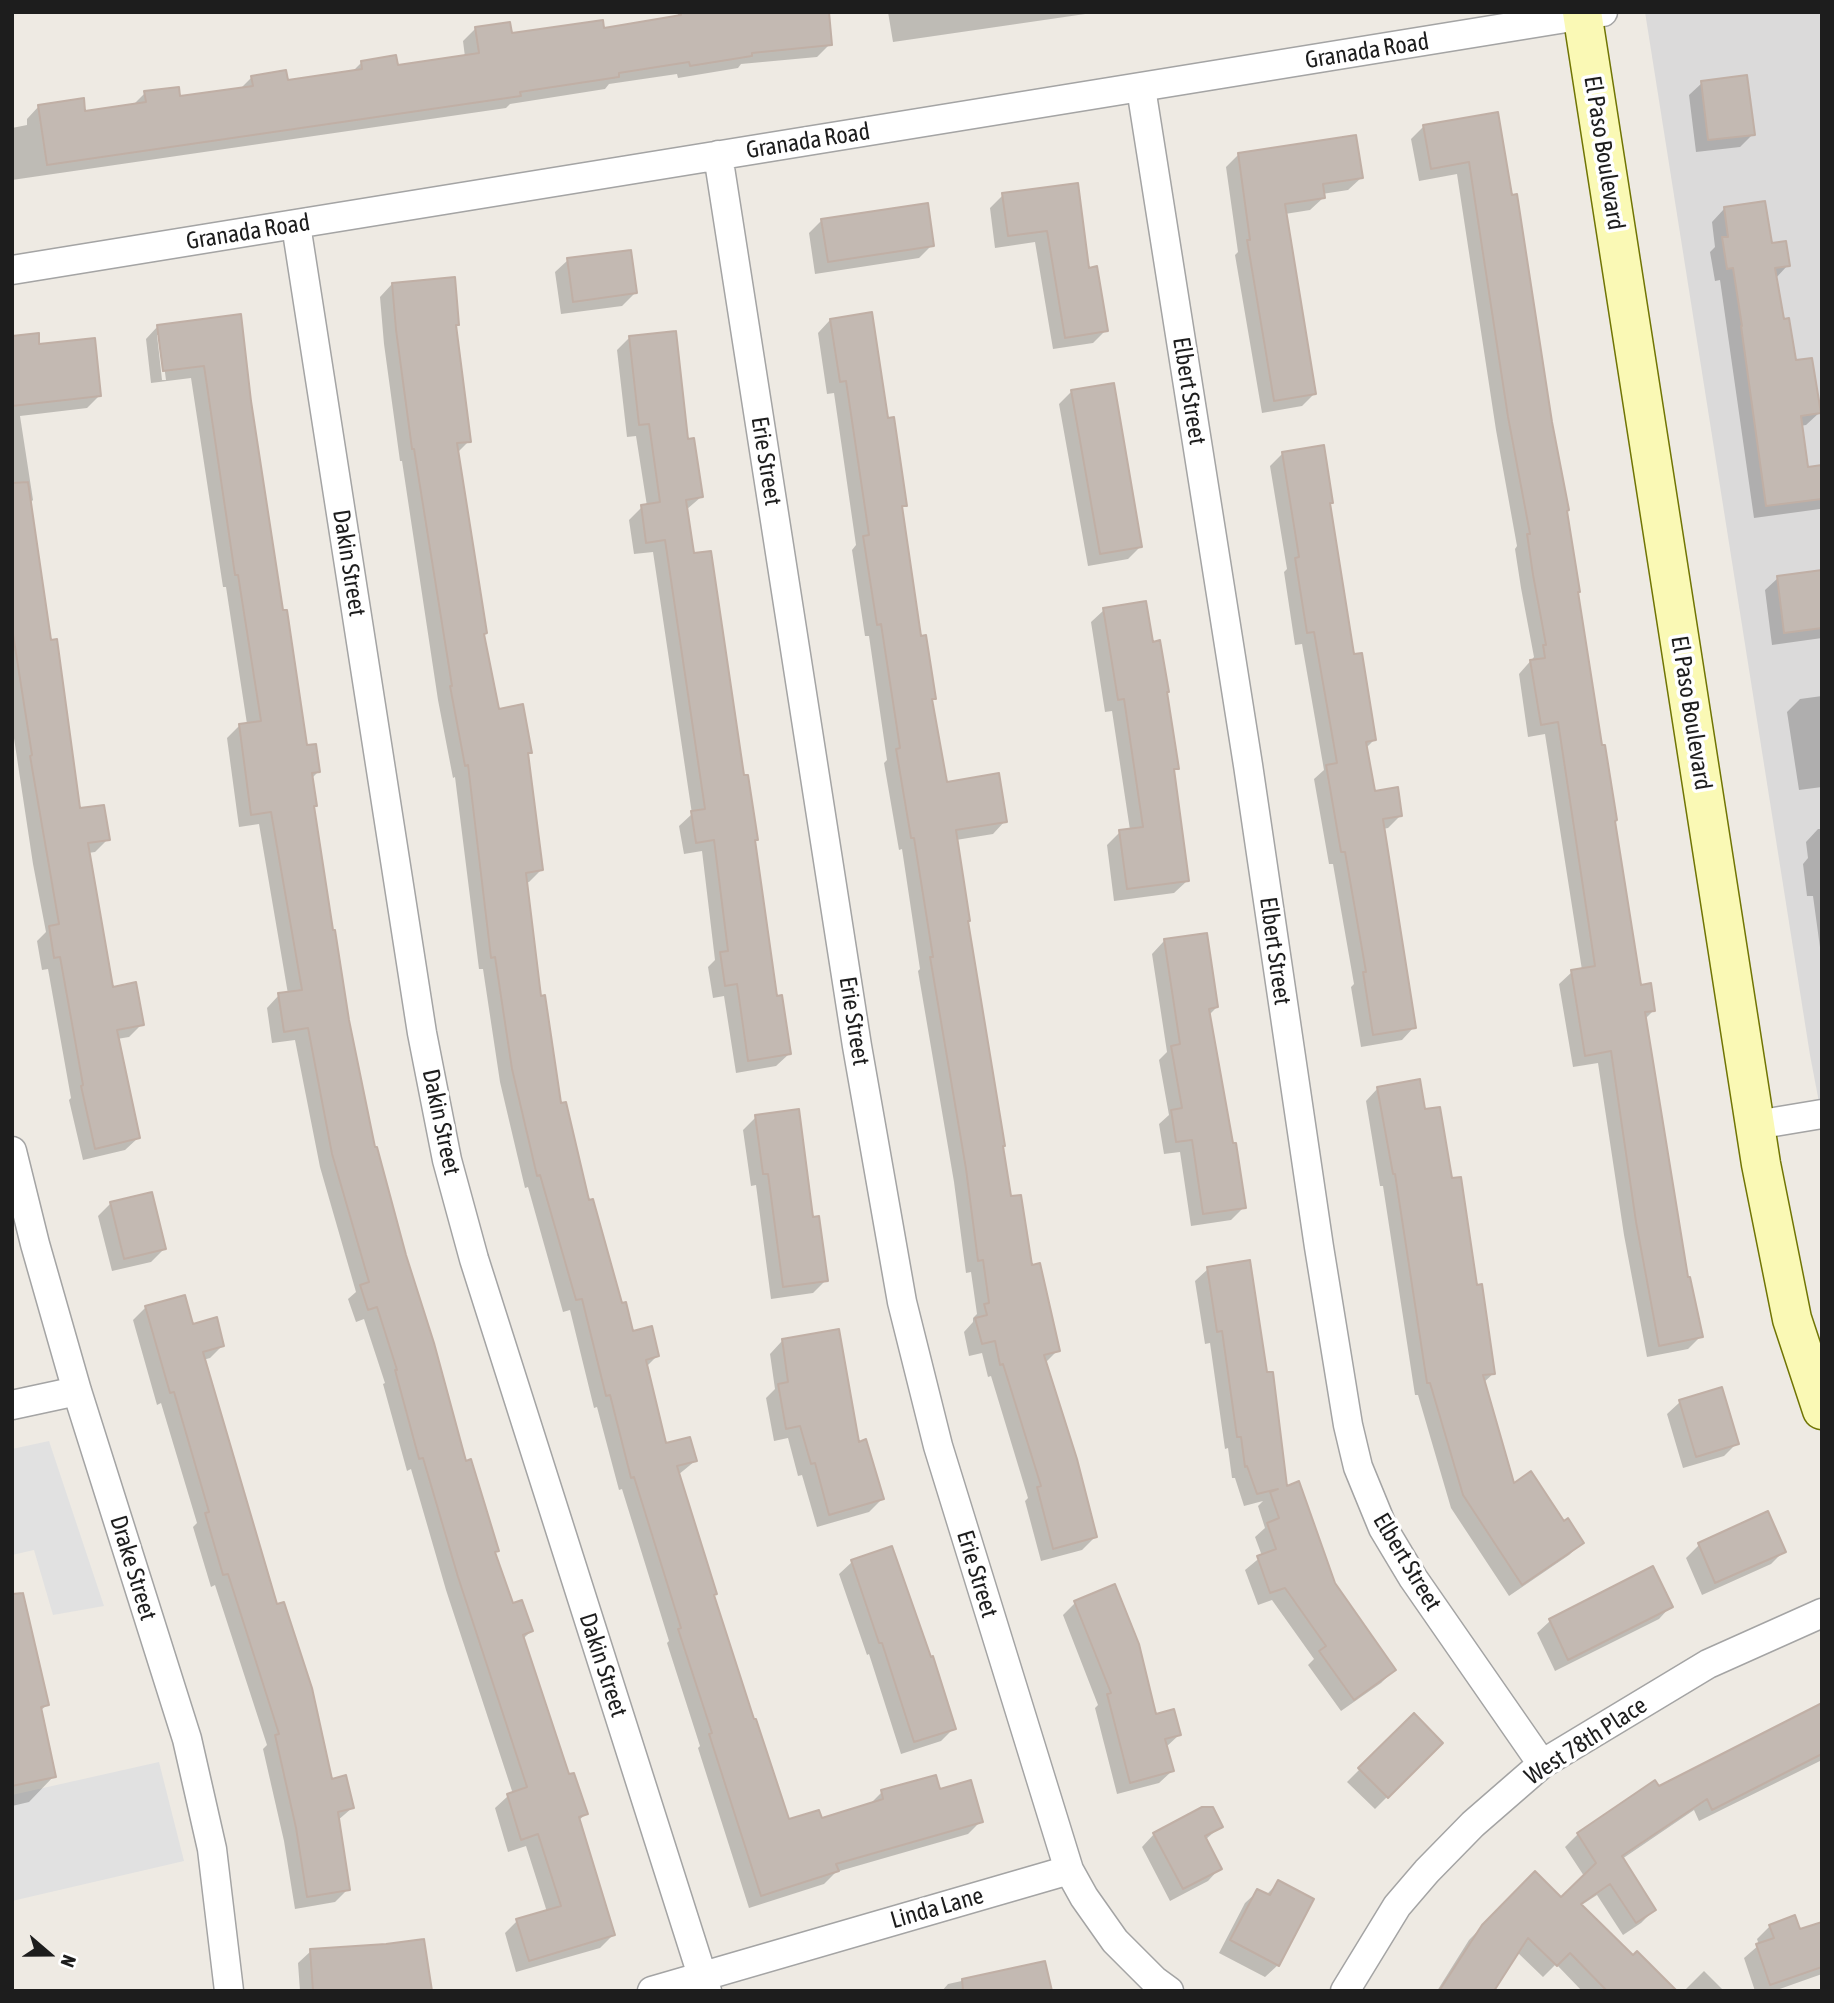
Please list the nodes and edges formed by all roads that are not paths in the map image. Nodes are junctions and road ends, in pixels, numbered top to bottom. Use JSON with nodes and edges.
{"nodes":[{"id":1,"x":1589,"y":13,"type":"edge"},
{"id":2,"x":1140,"y":88,"type":"junction"},
{"id":3,"x":718,"y":155,"type":"junction"},
{"id":4,"x":296,"y":225,"type":"junction"},
{"id":5,"x":12,"y":270,"type":"edge"},
{"id":6,"x":1822,"y":1114,"type":"edge"},
{"id":7,"x":1756,"y":1125,"type":"junction"},
{"id":8,"x":12,"y":1151,"type":"edge"},
{"id":9,"x":77,"y":1391,"type":"junction"},
{"id":10,"x":12,"y":1405,"type":"edge"},
{"id":11,"x":1822,"y":1410,"type":"edge"},
{"id":12,"x":1822,"y":1613,"type":"edge"},
{"id":13,"x":1542,"y":1764,"type":"junction"},
{"id":14,"x":1069,"y":1870,"type":"junction"},
{"id":15,"x":705,"y":1983,"type":"edge"},
{"id":16,"x":229,"y":1991,"type":"edge"},
{"id":17,"x":652,"y":1991,"type":"edge"},
{"id":18,"x":1169,"y":1991,"type":"edge"},
{"id":19,"x":1345,"y":1991,"type":"edge"}],
"edges":[{"from":1,"to":2,"type":"street","name":"Granada Road"},
{"from":1,"to":7,"type":"street","name":"El Paso Boulevard"},
{"from":2,"to":3,"type":"street","name":"Granada Road"},
{"from":2,"to":13,"type":"street","name":"Elbert Street"},
{"from":3,"to":4,"type":"street","name":"Granada Road"},
{"from":3,"to":14,"type":"street","name":"Erie Street"},
{"from":4,"to":5,"type":"street","name":"Granada Road"},
{"from":4,"to":15,"type":"street","name":"Dakin Street"},
{"from":6,"to":7,"type":"street"},
{"from":7,"to":11,"type":"street","name":"El Paso Boulevard"},
{"from":8,"to":9,"type":"street","name":"Drake Street"},
{"from":9,"to":10,"type":"street"},
{"from":9,"to":16,"type":"street","name":"Drake Street"},
{"from":12,"to":13,"type":"street","name":"West 78th Place"},
{"from":13,"to":19,"type":"street","name":"West 78th Place"},
{"from":14,"to":15,"type":"street","name":"Linda Lane"},
{"from":14,"to":18,"type":"street"},
{"from":15,"to":17,"type":"street","name":"Linda Lane"}]}
